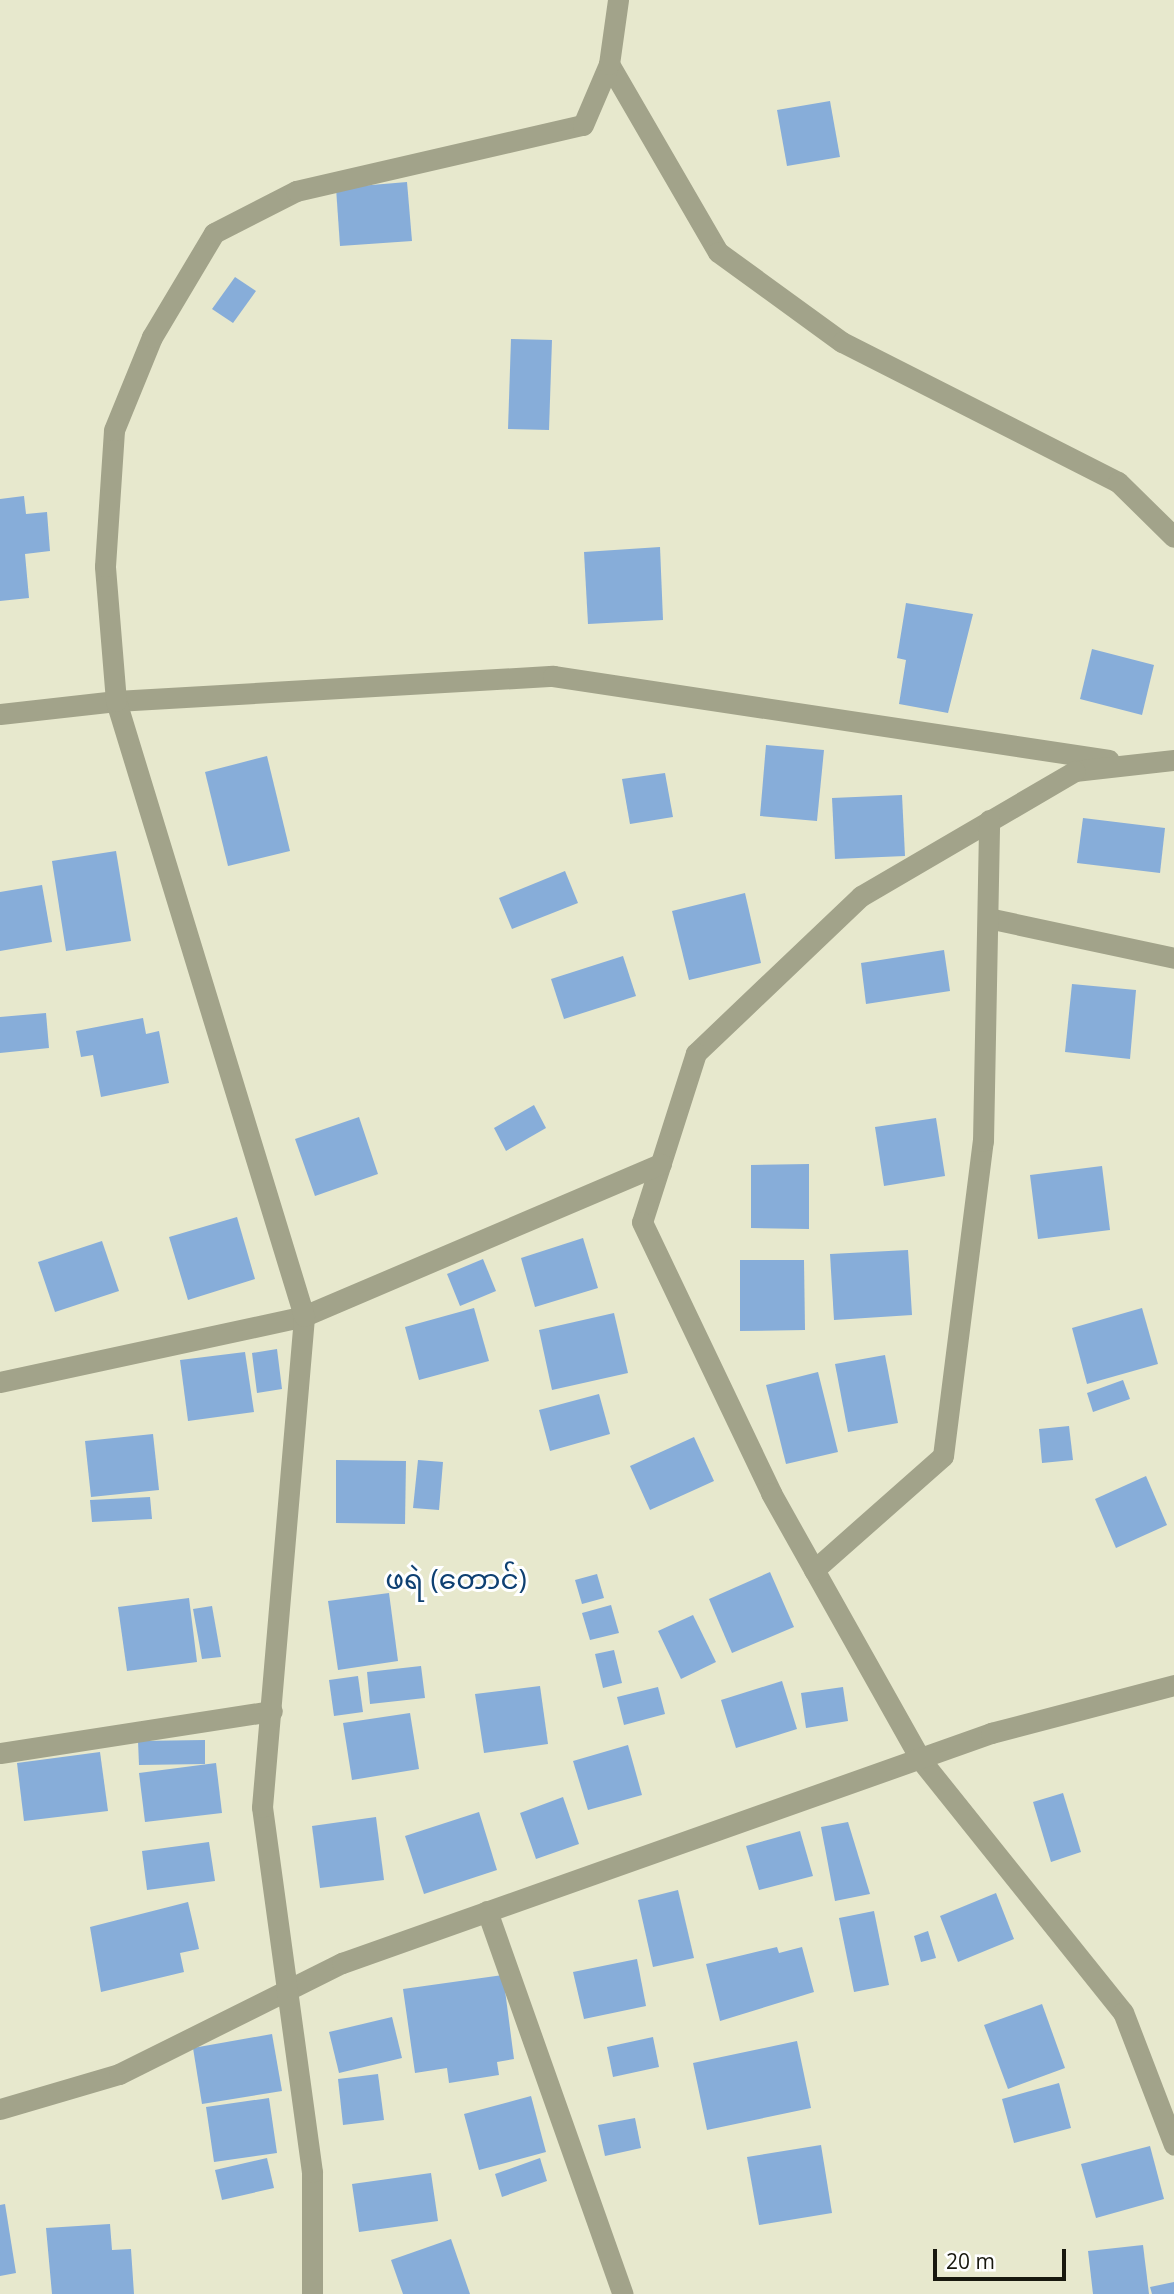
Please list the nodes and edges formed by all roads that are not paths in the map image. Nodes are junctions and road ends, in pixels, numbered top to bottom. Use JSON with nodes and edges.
{"nodes":[{"id":1,"x":618,"y":0,"type":"edge"},
{"id":2,"x":609,"y":64,"type":"junction"},
{"id":3,"x":1174,"y":537,"type":"edge"},
{"id":4,"x":116,"y":701,"type":"junction"},
{"id":5,"x":0,"y":714,"type":"edge"},
{"id":6,"x":1174,"y":760,"type":"edge"},
{"id":7,"x":1139,"y":764,"type":"junction"},
{"id":8,"x":989,"y":820,"type":"junction"},
{"id":9,"x":988,"y":918,"type":"junction"},
{"id":10,"x":1174,"y":958,"type":"edge"},
{"id":11,"x":661,"y":1164,"type":"junction"},
{"id":12,"x":303,"y":1316,"type":"junction"},
{"id":13,"x":0,"y":1382,"type":"edge"},
{"id":14,"x":814,"y":1570,"type":"junction"},
{"id":15,"x":1174,"y":1685,"type":"edge"},
{"id":16,"x":272,"y":1711,"type":"junction"},
{"id":17,"x":0,"y":1753,"type":"edge"},
{"id":18,"x":920,"y":1759,"type":"junction"},
{"id":19,"x":487,"y":1911,"type":"junction"},
{"id":20,"x":289,"y":1988,"type":"junction"},
{"id":21,"x":0,"y":2109,"type":"edge"},
{"id":22,"x":1174,"y":2145,"type":"edge"},
{"id":23,"x":312,"y":2294,"type":"edge"},
{"id":24,"x":623,"y":2294,"type":"edge"}],
"edges":[{"from":1,"to":2,"type":"street"},
{"from":2,"to":3,"type":"street"},
{"from":2,"to":4,"type":"street"},
{"from":4,"to":5,"type":"street"},
{"from":4,"to":7,"type":"street"},
{"from":4,"to":12,"type":"street"},
{"from":6,"to":7,"type":"street"},
{"from":7,"to":8,"type":"street"},
{"from":8,"to":9,"type":"street"},
{"from":8,"to":11,"type":"street"},
{"from":9,"to":10,"type":"street"},
{"from":9,"to":14,"type":"street"},
{"from":11,"to":12,"type":"street"},
{"from":11,"to":14,"type":"street"},
{"from":12,"to":13,"type":"street"},
{"from":12,"to":16,"type":"street"},
{"from":14,"to":18,"type":"street"},
{"from":15,"to":18,"type":"street"},
{"from":16,"to":17,"type":"street"},
{"from":16,"to":20,"type":"street"},
{"from":18,"to":19,"type":"street"},
{"from":18,"to":22,"type":"street"},
{"from":19,"to":20,"type":"street"},
{"from":19,"to":24,"type":"street"},
{"from":20,"to":21,"type":"street"},
{"from":20,"to":23,"type":"street"}]}
